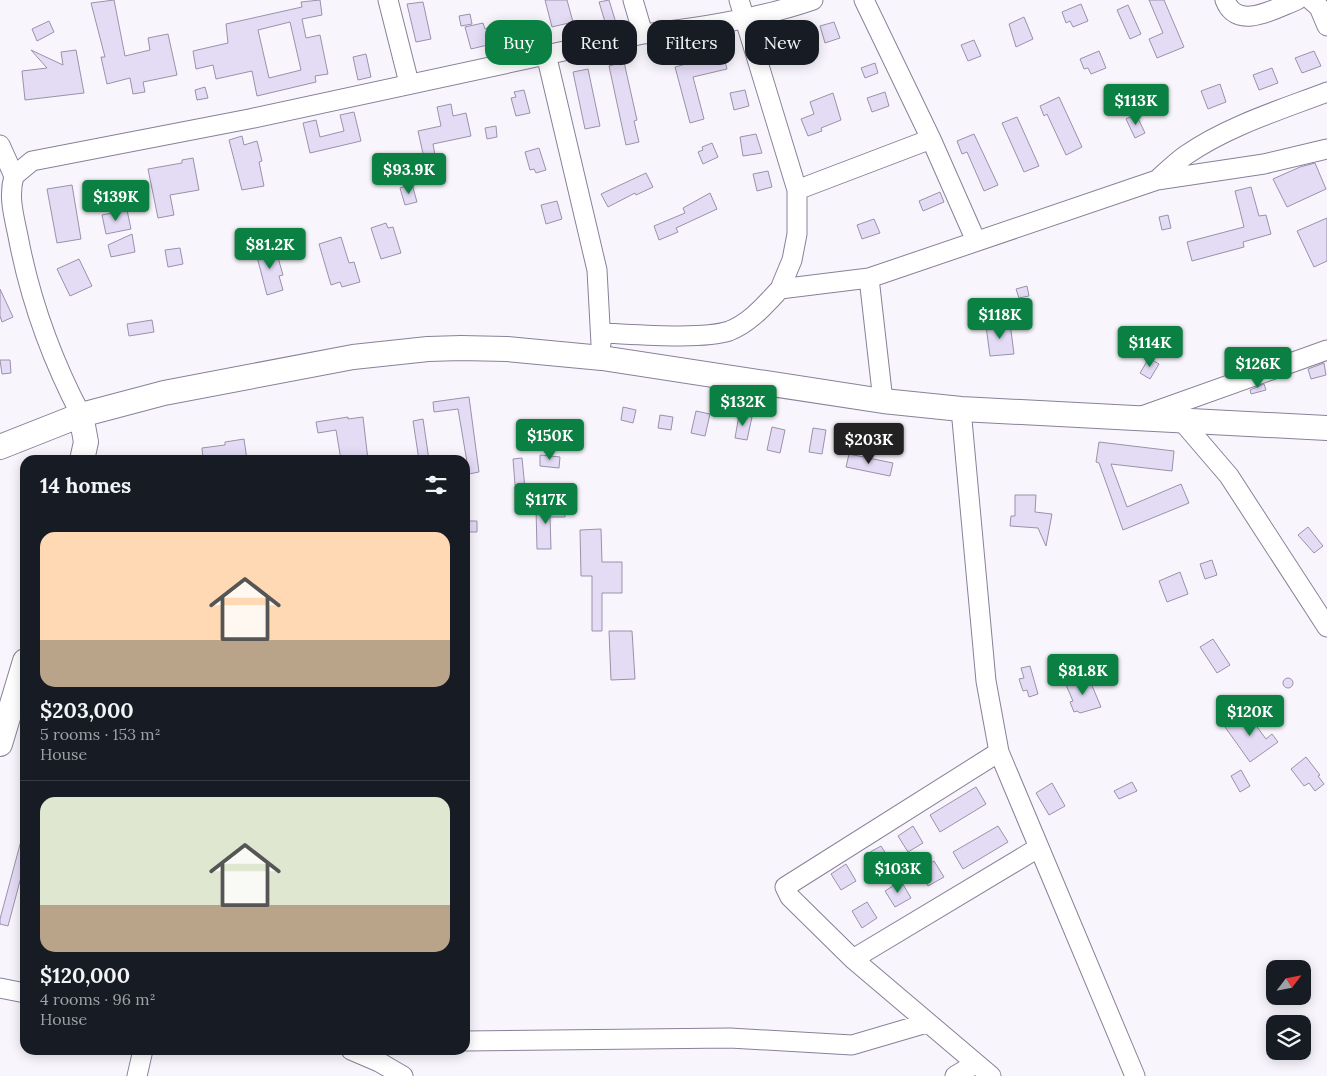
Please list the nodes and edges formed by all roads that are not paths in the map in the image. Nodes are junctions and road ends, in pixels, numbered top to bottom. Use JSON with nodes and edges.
{"nodes":[{"id":1,"x":388,"y":0,"type":"edge"},
{"id":2,"x":633,"y":0,"type":"edge"},
{"id":3,"x":740,"y":0,"type":"edge"},
{"id":4,"x":813,"y":0,"type":"edge"},
{"id":5,"x":864,"y":0,"type":"edge"},
{"id":6,"x":1225,"y":0,"type":"edge"},
{"id":7,"x":1297,"y":0,"type":"edge"},
{"id":8,"x":1311,"y":0,"type":"edge"},
{"id":9,"x":745,"y":18,"type":"junction"},
{"id":10,"x":1327,"y":26,"type":"edge"},
{"id":11,"x":643,"y":34,"type":"junction"},
{"id":12,"x":552,"y":53,"type":"edge"},
{"id":13,"x":494,"y":65,"type":"edge"},
{"id":14,"x":549,"y":65,"type":"edge"},
{"id":15,"x":409,"y":83,"type":"junction"},
{"id":16,"x":1327,"y":92,"type":"edge"},
{"id":17,"x":931,"y":139,"type":"junction"},
{"id":18,"x":0,"y":145,"type":"edge"},
{"id":19,"x":1327,"y":149,"type":"edge"},
{"id":20,"x":14,"y":176,"type":"junction"},
{"id":21,"x":1157,"y":180,"type":"junction"},
{"id":22,"x":797,"y":190,"type":"junction"},
{"id":23,"x":976,"y":241,"type":"junction"},
{"id":24,"x":869,"y":278,"type":"junction"},
{"id":25,"x":780,"y":289,"type":"junction"},
{"id":26,"x":601,"y":333,"type":"junction"},
{"id":27,"x":1327,"y":350,"type":"edge"},
{"id":28,"x":602,"y":358,"type":"junction"},
{"id":29,"x":883,"y":402,"type":"junction"},
{"id":30,"x":961,"y":410,"type":"junction"},
{"id":31,"x":82,"y":415,"type":"junction"},
{"id":32,"x":1139,"y":418,"type":"junction"},
{"id":33,"x":1181,"y":420,"type":"junction"},
{"id":34,"x":1327,"y":428,"type":"edge"},
{"id":35,"x":0,"y":447,"type":"edge"},
{"id":36,"x":83,"y":455,"type":"edge"},
{"id":37,"x":1327,"y":627,"type":"edge"},
{"id":38,"x":20,"y":678,"type":"edge"},
{"id":39,"x":0,"y":744,"type":"edge"},
{"id":40,"x":999,"y":752,"type":"junction"},
{"id":41,"x":1038,"y":848,"type":"junction"},
{"id":42,"x":854,"y":959,"type":"junction"},
{"id":43,"x":0,"y":988,"type":"edge"},
{"id":44,"x":20,"y":992,"type":"edge"},
{"id":45,"x":926,"y":1023,"type":"junction"},
{"id":46,"x":470,"y":1041,"type":"edge"},
{"id":47,"x":142,"y":1055,"type":"edge"},
{"id":48,"x":363,"y":1055,"type":"edge"},
{"id":49,"x":975,"y":1064,"type":"junction"},
{"id":50,"x":137,"y":1076,"type":"edge"},
{"id":51,"x":403,"y":1076,"type":"edge"},
{"id":52,"x":955,"y":1076,"type":"edge"},
{"id":53,"x":991,"y":1076,"type":"edge"},
{"id":54,"x":1135,"y":1076,"type":"edge"}],
"edges":[{"from":1,"to":15,"type":"street"},
{"from":2,"to":11,"type":"street"},
{"from":3,"to":9,"type":"street"},
{"from":4,"to":9,"type":"street"},
{"from":5,"to":17,"type":"street"},
{"from":6,"to":7,"type":"street"},
{"from":8,"to":10,"type":"street"},
{"from":9,"to":11,"type":"street"},
{"from":9,"to":22,"type":"street"},
{"from":11,"to":12,"type":"street"},
{"from":13,"to":15,"type":"street"},
{"from":14,"to":26,"type":"street"},
{"from":15,"to":20,"type":"street"},
{"from":16,"to":21,"type":"street"},
{"from":17,"to":22,"type":"street"},
{"from":17,"to":23,"type":"street"},
{"from":18,"to":20,"type":"street"},
{"from":19,"to":21,"type":"street"},
{"from":20,"to":31,"type":"street"},
{"from":21,"to":23,"type":"street"},
{"from":22,"to":25,"type":"street"},
{"from":23,"to":24,"type":"street"},
{"from":24,"to":25,"type":"street"},
{"from":24,"to":29,"type":"street"},
{"from":25,"to":26,"type":"street"},
{"from":26,"to":28,"type":"street"},
{"from":27,"to":32,"type":"street"},
{"from":28,"to":29,"type":"main road"},
{"from":28,"to":31,"type":"main road"},
{"from":29,"to":30,"type":"main road"},
{"from":30,"to":32,"type":"main road"},
{"from":30,"to":40,"type":"street"},
{"from":31,"to":35,"type":"main road"},
{"from":31,"to":36,"type":"main road"},
{"from":32,"to":33,"type":"main road"},
{"from":33,"to":34,"type":"main road"},
{"from":33,"to":37,"type":"street"},
{"from":38,"to":39,"type":"main road"},
{"from":40,"to":41,"type":"street"},
{"from":40,"to":42,"type":"street"},
{"from":41,"to":42,"type":"street"},
{"from":41,"to":54,"type":"street"},
{"from":42,"to":45,"type":"street"},
{"from":43,"to":44,"type":"street"},
{"from":45,"to":46,"type":"street"},
{"from":45,"to":49,"type":"street"},
{"from":47,"to":50,"type":"street"},
{"from":48,"to":51,"type":"street"},
{"from":49,"to":52,"type":"street"},
{"from":49,"to":53,"type":"street"}]}
